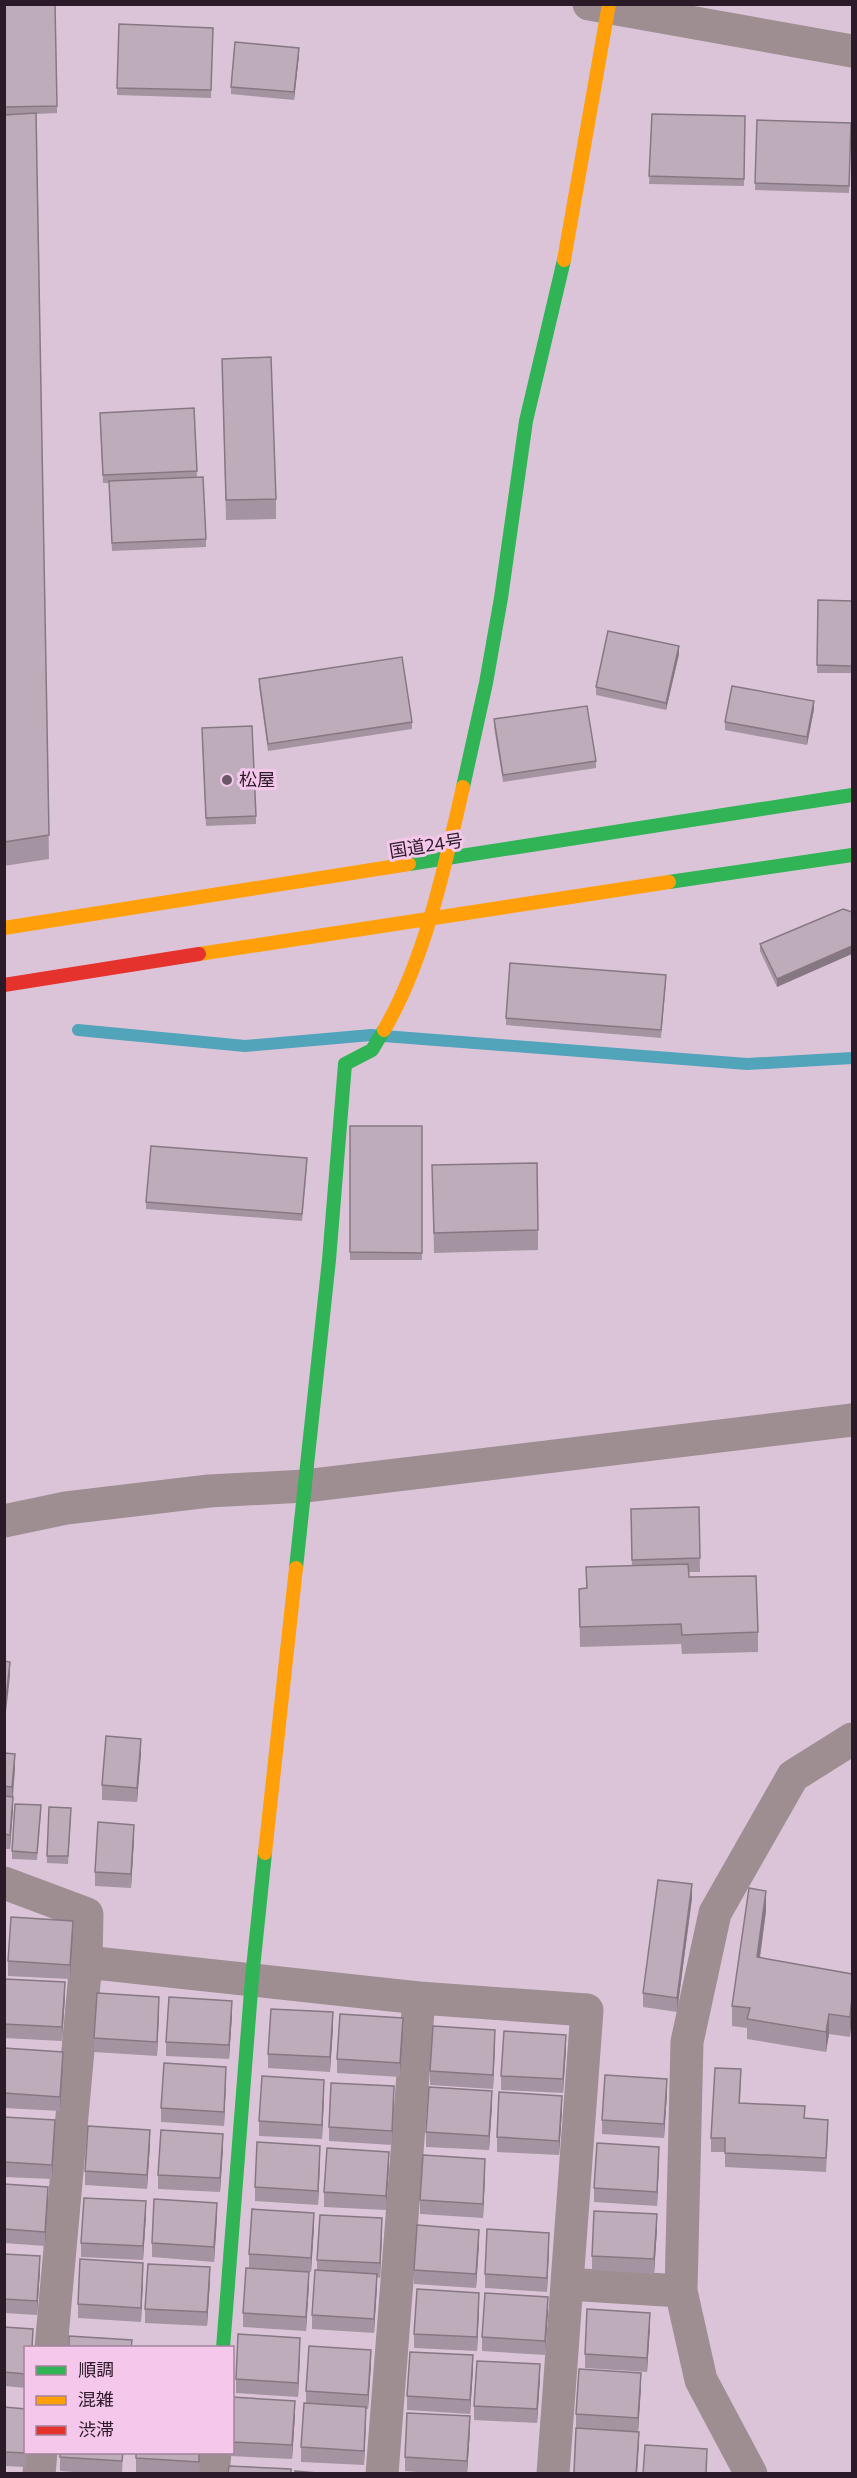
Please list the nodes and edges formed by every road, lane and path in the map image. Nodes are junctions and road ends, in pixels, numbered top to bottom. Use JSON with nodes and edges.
{"nodes":[{"id":1,"x":602,"y":6,"type":"edge"},
{"id":2,"x":852,"y":51,"type":"edge"},
{"id":3,"x":852,"y":795,"type":"edge"},
{"id":4,"x":852,"y":855,"type":"edge"},
{"id":5,"x":446,"y":861,"type":"junction"},
{"id":6,"x":427,"y":917,"type":"junction"},
{"id":7,"x":4,"y":928,"type":"edge"},
{"id":8,"x":4,"y":985,"type":"edge"},
{"id":9,"x":852,"y":1420,"type":"edge"},
{"id":10,"x":305,"y":1486,"type":"junction"},
{"id":11,"x":4,"y":1521,"type":"edge"},
{"id":12,"x":852,"y":1739,"type":"edge"},
{"id":13,"x":4,"y":1883,"type":"edge"},
{"id":14,"x":86,"y":1962,"type":"junction"},
{"id":15,"x":252,"y":1978,"type":"junction"},
{"id":16,"x":420,"y":1998,"type":"junction"},
{"id":17,"x":567,"y":2284,"type":"junction"},
{"id":18,"x":681,"y":2291,"type":"junction"},
{"id":19,"x":51,"y":2346,"type":"edge"},
{"id":20,"x":223,"y":2346,"type":"edge"},
{"id":21,"x":41,"y":2454,"type":"edge"},
{"id":22,"x":214,"y":2454,"type":"edge"},
{"id":23,"x":39,"y":2474,"type":"edge"},
{"id":24,"x":213,"y":2474,"type":"edge"},
{"id":25,"x":382,"y":2474,"type":"edge"},
{"id":26,"x":553,"y":2474,"type":"edge"},
{"id":27,"x":751,"y":2474,"type":"edge"}],
"edges":[{"from":1,"to":2,"type":"street"},
{"from":1,"to":5,"type":"main road"},
{"from":3,"to":5,"type":"main road","name":"国道24号"},
{"from":4,"to":6,"type":"main road"},
{"from":5,"to":6,"type":"main road"},
{"from":5,"to":7,"type":"main road","name":"国道24号"},
{"from":6,"to":8,"type":"main road"},
{"from":6,"to":10,"type":"main road"},
{"from":9,"to":10,"type":"street"},
{"from":10,"to":11,"type":"street"},
{"from":10,"to":15,"type":"main road"},
{"from":12,"to":18,"type":"street"},
{"from":13,"to":14,"type":"street"},
{"from":14,"to":15,"type":"street"},
{"from":14,"to":19,"type":"street"},
{"from":15,"to":16,"type":"street"},
{"from":15,"to":20,"type":"main road"},
{"from":16,"to":17,"type":"street"},
{"from":16,"to":25,"type":"street"},
{"from":17,"to":18,"type":"street"},
{"from":17,"to":26,"type":"street"},
{"from":18,"to":27,"type":"street"},
{"from":21,"to":23,"type":"street"},
{"from":22,"to":24,"type":"street"}]}
